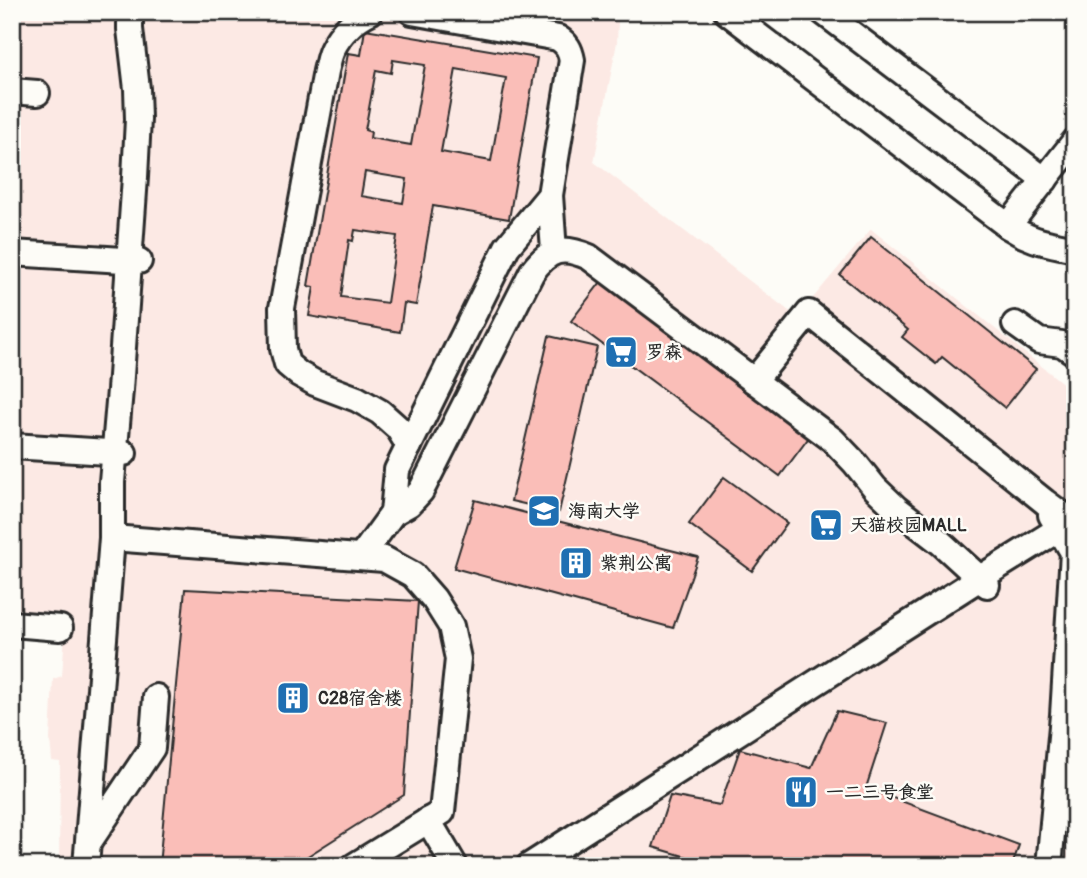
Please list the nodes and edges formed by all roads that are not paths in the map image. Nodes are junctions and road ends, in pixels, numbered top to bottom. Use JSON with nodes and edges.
{"nodes":[{"id":1,"x":370,"y":12,"type":"edge"},
{"id":2,"x":412,"y":12,"type":"edge"},
{"id":3,"x":727,"y":12,"type":"edge"},
{"id":4,"x":823,"y":12,"type":"edge"},
{"id":5,"x":134,"y":15,"type":"edge"},
{"id":6,"x":12,"y":91,"type":"edge"},
{"id":7,"x":37,"y":93,"type":"dead end"},
{"id":8,"x":1075,"y":141,"type":"edge"},
{"id":9,"x":1045,"y":180,"type":"junction"},
{"id":10,"x":550,"y":195,"type":"junction"},
{"id":11,"x":1008,"y":226,"type":"junction"},
{"id":12,"x":1075,"y":249,"type":"edge"},
{"id":13,"x":554,"y":251,"type":"junction"},
{"id":14,"x":12,"y":253,"type":"edge"},
{"id":15,"x":134,"y":261,"type":"junction"},
{"id":16,"x":1015,"y":324,"type":"dead end"},
{"id":17,"x":1075,"y":354,"type":"edge"},
{"id":18,"x":754,"y":381,"type":"junction"},
{"id":19,"x":12,"y":446,"type":"edge"},
{"id":20,"x":409,"y":446,"type":"junction"},
{"id":21,"x":12,"y":457,"type":"edge"},
{"id":22,"x":119,"y":459,"type":"junction"},
{"id":23,"x":393,"y":513,"type":"junction"},
{"id":24,"x":1070,"y":528,"type":"edge"},
{"id":25,"x":116,"y":538,"type":"junction"},
{"id":26,"x":360,"y":557,"type":"junction"},
{"id":27,"x":983,"y":582,"type":"junction"},
{"id":28,"x":12,"y":624,"type":"edge"},
{"id":29,"x":60,"y":628,"type":"dead end"},
{"id":30,"x":820,"y":685,"type":"junction"},
{"id":31,"x":156,"y":697,"type":"dead end"},
{"id":32,"x":1071,"y":722,"type":"edge"},
{"id":33,"x":1065,"y":753,"type":"junction"},
{"id":34,"x":428,"y":820,"type":"junction"},
{"id":35,"x":92,"y":851,"type":"edge"},
{"id":36,"x":354,"y":866,"type":"edge"},
{"id":37,"x":455,"y":866,"type":"edge"},
{"id":38,"x":529,"y":866,"type":"edge"},
{"id":39,"x":546,"y":866,"type":"edge"},
{"id":40,"x":1049,"y":866,"type":"edge"},
{"id":41,"x":1060,"y":866,"type":"edge"}],
"edges":[{"from":1,"to":20,"type":"street"},
{"from":2,"to":10,"type":"street"},
{"from":3,"to":11,"type":"street"},
{"from":4,"to":9,"type":"street"},
{"from":5,"to":15,"type":"street"},
{"from":6,"to":7,"type":"street"},
{"from":8,"to":9,"type":"street"},
{"from":9,"to":11,"type":"street"},
{"from":10,"to":13,"type":"street"},
{"from":10,"to":20,"type":"street"},
{"from":11,"to":12,"type":"street"},
{"from":13,"to":18,"type":"street"},
{"from":13,"to":23,"type":"street"},
{"from":14,"to":15,"type":"street"},
{"from":15,"to":22,"type":"street"},
{"from":16,"to":17,"type":"street"},
{"from":18,"to":24,"type":"street"},
{"from":18,"to":27,"type":"street"},
{"from":19,"to":22,"type":"street"},
{"from":20,"to":23,"type":"street"},
{"from":21,"to":22,"type":"street"},
{"from":22,"to":25,"type":"street"},
{"from":23,"to":26,"type":"street"},
{"from":24,"to":27,"type":"street"},
{"from":24,"to":32,"type":"street"},
{"from":25,"to":26,"type":"street"},
{"from":25,"to":35,"type":"street"},
{"from":26,"to":34,"type":"street"},
{"from":27,"to":30,"type":"street"},
{"from":28,"to":29,"type":"street"},
{"from":30,"to":38,"type":"street"},
{"from":30,"to":39,"type":"street"},
{"from":31,"to":35,"type":"street"},
{"from":32,"to":33,"type":"street"},
{"from":33,"to":40,"type":"street"},
{"from":33,"to":41,"type":"street"},
{"from":34,"to":36,"type":"street"},
{"from":34,"to":37,"type":"street"}]}
